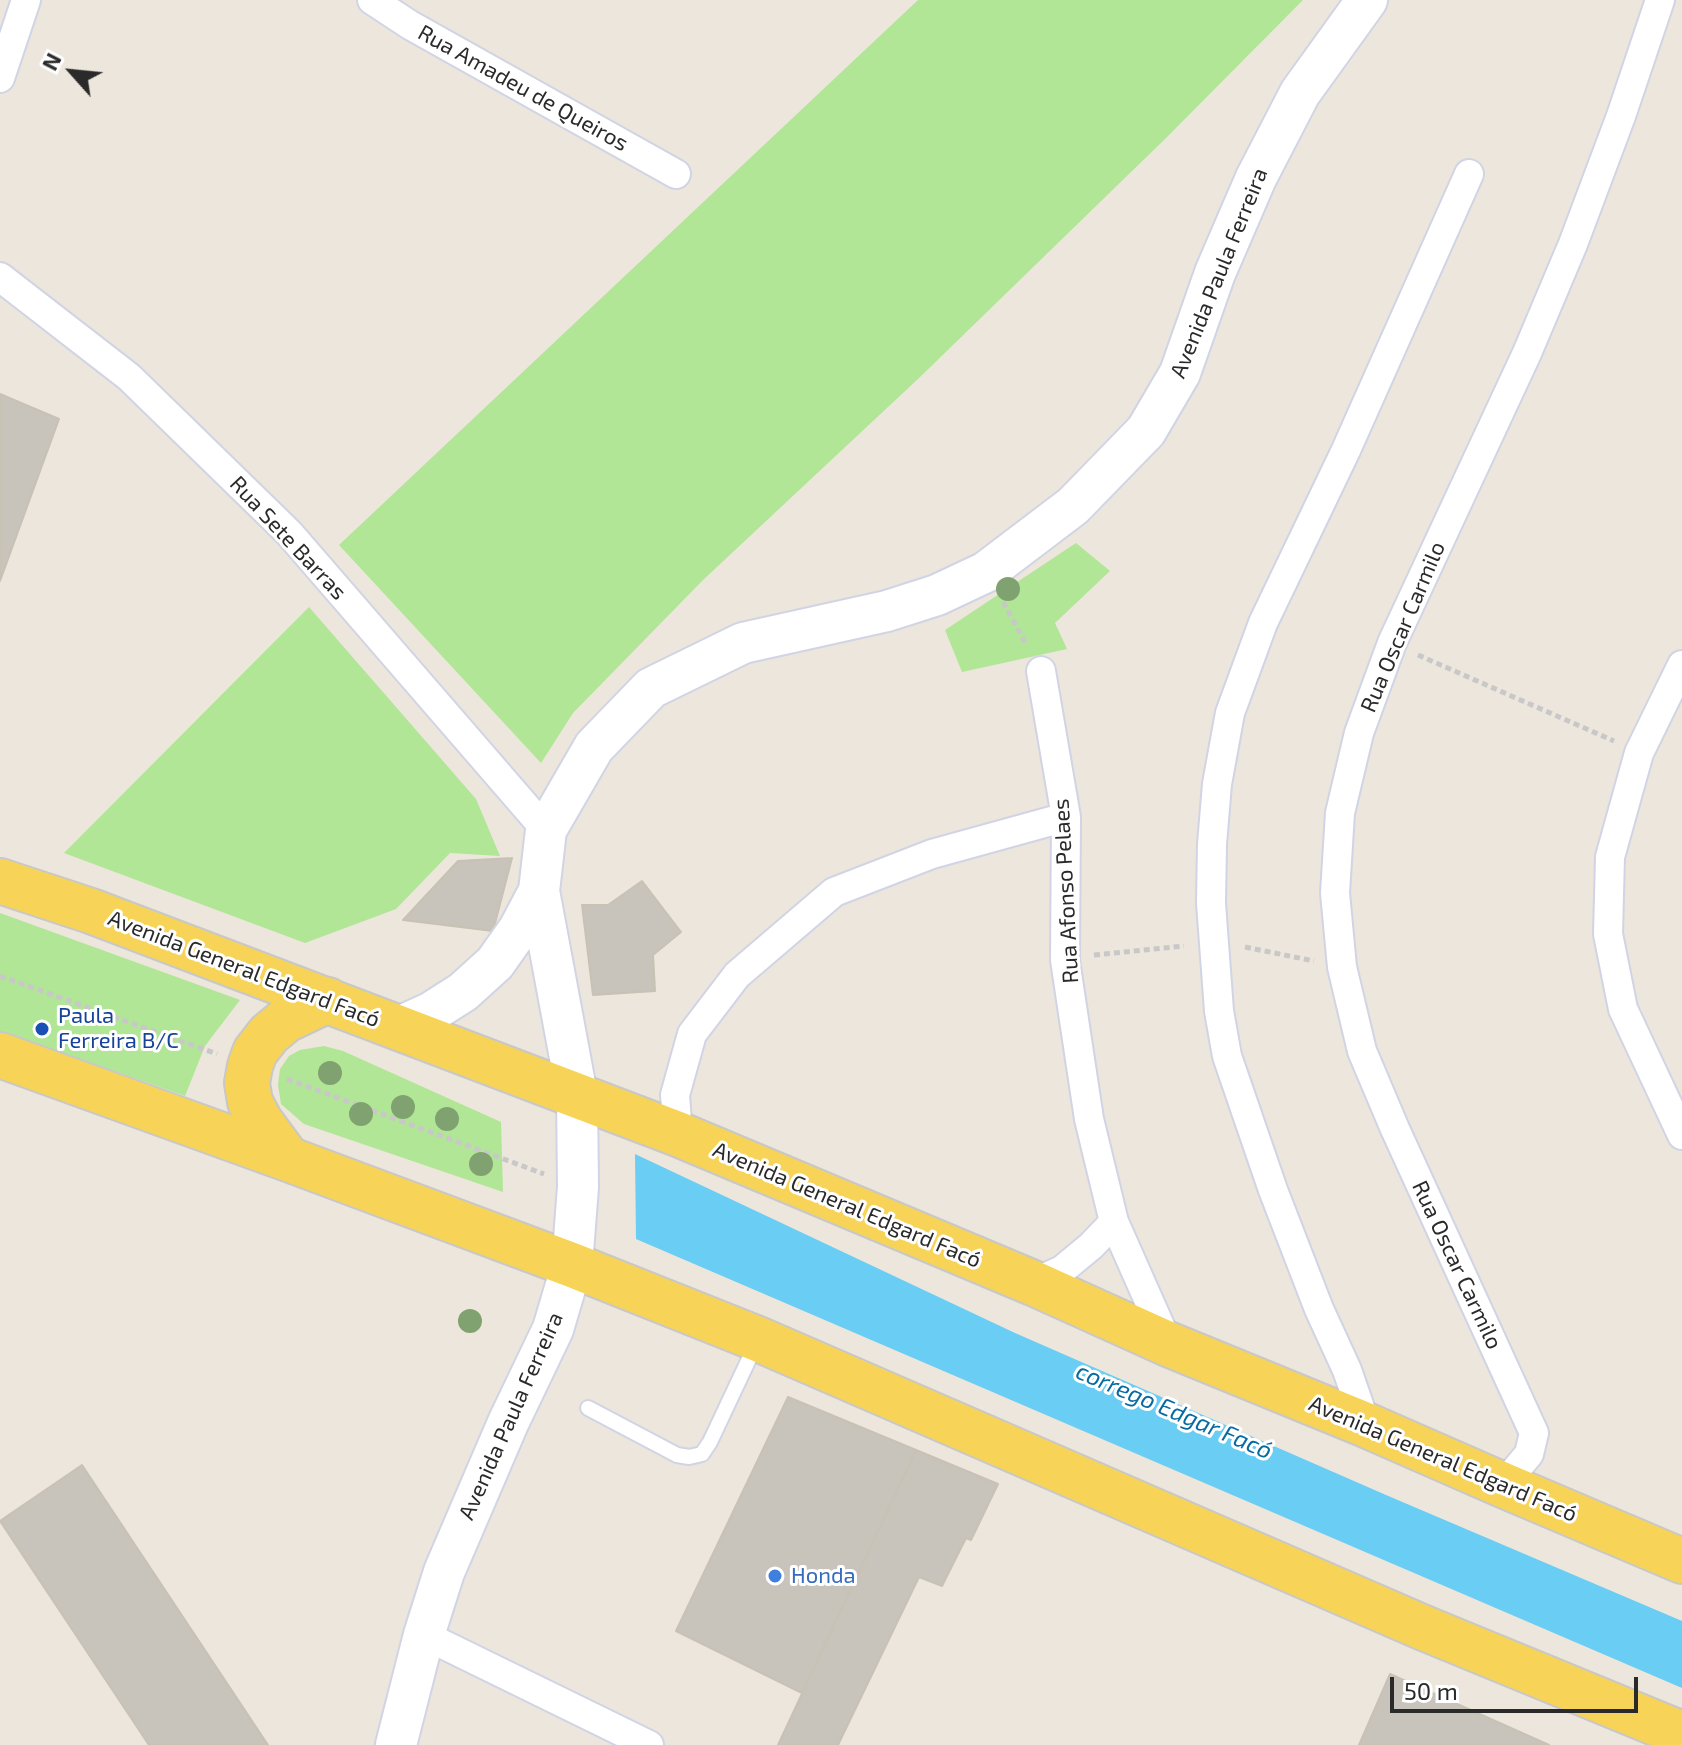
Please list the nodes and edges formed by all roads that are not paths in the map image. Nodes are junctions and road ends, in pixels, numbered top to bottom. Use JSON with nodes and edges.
{"nodes":[{"id":1,"x":26,"y":0,"type":"edge"},
{"id":2,"x":372,"y":0,"type":"edge"},
{"id":3,"x":1367,"y":0,"type":"edge"},
{"id":4,"x":1660,"y":0,"type":"edge"},
{"id":5,"x":0,"y":78,"type":"edge"},
{"id":6,"x":676,"y":174,"type":"dead end"},
{"id":7,"x":1469,"y":174,"type":"dead end"},
{"id":8,"x":0,"y":277,"type":"edge"},
{"id":9,"x":1682,"y":665,"type":"edge"},
{"id":10,"x":1041,"y":671,"type":"road end"},
{"id":11,"x":1066,"y":817,"type":"junction"},
{"id":12,"x":546,"y":830,"type":"junction"},
{"id":13,"x":0,"y":881,"type":"edge"},
{"id":14,"x":539,"y":891,"type":"junction"},
{"id":15,"x":328,"y":1000,"type":"junction"},
{"id":16,"x":399,"y":1027,"type":"junction"},
{"id":17,"x":0,"y":1055,"type":"edge"},
{"id":18,"x":577,"y":1095,"type":"junction"},
{"id":19,"x":678,"y":1134,"type":"junction"},
{"id":20,"x":1682,"y":1135,"type":"edge"},
{"id":21,"x":288,"y":1159,"type":"junction"},
{"id":22,"x":1114,"y":1222,"type":"junction"},
{"id":23,"x":572,"y":1265,"type":"junction"},
{"id":24,"x":1033,"y":1283,"type":"junction"},
{"id":25,"x":758,"y":1339,"type":"junction"},
{"id":26,"x":1168,"y":1344,"type":"junction"},
{"id":27,"x":588,"y":1408,"type":"dead end"},
{"id":28,"x":1366,"y":1425,"type":"junction"},
{"id":29,"x":1503,"y":1485,"type":"junction"},
{"id":30,"x":1682,"y":1561,"type":"edge"},
{"id":31,"x":424,"y":1635,"type":"junction"},
{"id":32,"x":1682,"y":1734,"type":"edge"},
{"id":33,"x":396,"y":1745,"type":"edge"},
{"id":34,"x":649,"y":1745,"type":"edge"}],
"edges":[{"from":1,"to":5,"type":"street"},
{"from":2,"to":6,"type":"street","name":"Rua Amadeu de Queiros"},
{"from":3,"to":12,"type":"main road","name":"Avenida Paula Ferreira"},
{"from":4,"to":29,"type":"street","name":"Rua Oscar Carmilo"},
{"from":7,"to":28,"type":"street"},
{"from":8,"to":12,"type":"street","name":"Rua Sete Barras"},
{"from":9,"to":20,"type":"street"},
{"from":10,"to":11,"type":"street","name":"Rua Afonso Pelaes"},
{"from":11,"to":19,"type":"street"},
{"from":11,"to":22,"type":"street","name":"Rua Afonso Pelaes"},
{"from":12,"to":14,"type":"main road","name":"Avenida Paula Ferreira"},
{"from":13,"to":15,"type":"main road","name":"Avenida General Edgard Facó"},
{"from":14,"to":16,"type":"main road","name":"Avenida Paula Ferreira"},
{"from":14,"to":18,"type":"main road","name":"Avenida Paula Ferreira"},
{"from":15,"to":16,"type":"main road","name":"Avenida General Edgard Facó"},
{"from":15,"to":21,"type":"main road"},
{"from":16,"to":18,"type":"main road","name":"Avenida General Edgard Facó"},
{"from":17,"to":21,"type":"main road"},
{"from":18,"to":19,"type":"main road","name":"Avenida General Edgard Facó"},
{"from":18,"to":23,"type":"main road","name":"Avenida Paula Ferreira"},
{"from":19,"to":24,"type":"main road","name":"Avenida General Edgard Facó"},
{"from":21,"to":23,"type":"main road"},
{"from":22,"to":24,"type":"street"},
{"from":22,"to":26,"type":"street","name":"Rua Afonso Pelaes"},
{"from":23,"to":25,"type":"main road"},
{"from":23,"to":31,"type":"main road","name":"Avenida Paula Ferreira"},
{"from":24,"to":26,"type":"main road","name":"Avenida General Edgard Facó"},
{"from":25,"to":27,"type":"lane"},
{"from":25,"to":32,"type":"main road"},
{"from":26,"to":28,"type":"main road","name":"Avenida General Edgard Facó"},
{"from":28,"to":29,"type":"main road","name":"Avenida General Edgard Facó"},
{"from":29,"to":30,"type":"main road","name":"Avenida General Edgard Facó"},
{"from":31,"to":33,"type":"main road","name":"Avenida Paula Ferreira"},
{"from":31,"to":34,"type":"street"}]}
